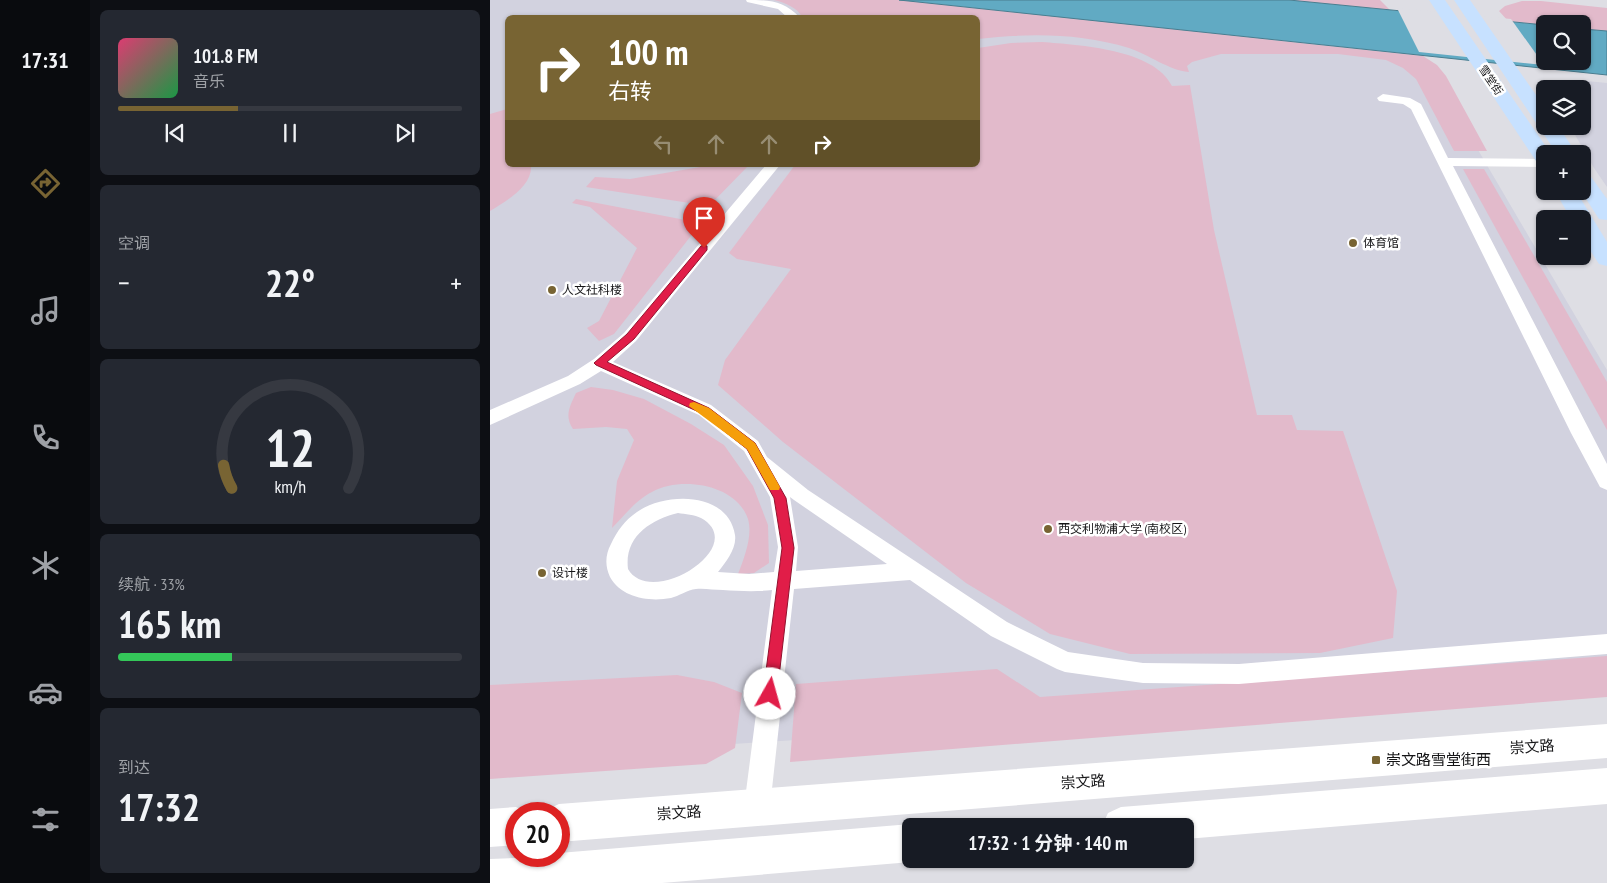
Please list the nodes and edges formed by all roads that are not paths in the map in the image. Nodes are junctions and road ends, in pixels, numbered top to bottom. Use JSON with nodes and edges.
{"nodes":[{"id":1,"x":751,"y":0,"type":"edge"},
{"id":2,"x":1441,"y":6,"type":"edge"},
{"id":3,"x":1466,"y":7,"type":"edge"},
{"id":4,"x":792,"y":15,"type":"edge"},
{"id":5,"x":1384,"y":98,"type":"dead end"},
{"id":6,"x":1536,"y":109,"type":"edge"},
{"id":7,"x":1536,"y":146,"type":"edge"},
{"id":8,"x":1444,"y":162,"type":"junction"},
{"id":9,"x":1536,"y":164,"type":"edge"},
{"id":10,"x":770,"y":167,"type":"edge"},
{"id":11,"x":1591,"y":191,"type":"edge"},
{"id":12,"x":1607,"y":214,"type":"edge"},
{"id":13,"x":1591,"y":233,"type":"edge"},
{"id":14,"x":1607,"y":259,"type":"edge"},
{"id":15,"x":600,"y":363,"type":"junction"},
{"id":16,"x":490,"y":418,"type":"edge"},
{"id":17,"x":760,"y":462,"type":"junction"},
{"id":18,"x":1607,"y":482,"type":"edge"},
{"id":19,"x":913,"y":571,"type":"junction"},
{"id":20,"x":695,"y":580,"type":"junction"},
{"id":21,"x":783,"y":581,"type":"junction"},
{"id":22,"x":1607,"y":644,"type":"edge"},
{"id":23,"x":1607,"y":741,"type":"edge"},
{"id":24,"x":1607,"y":786,"type":"edge"},
{"id":25,"x":757,"y":807,"type":"junction"},
{"id":26,"x":1194,"y":820,"type":"edge"},
{"id":27,"x":570,"y":822,"type":"edge"},
{"id":28,"x":505,"y":827,"type":"edge"},
{"id":29,"x":490,"y":828,"type":"edge"},
{"id":30,"x":902,"y":844,"type":"edge"},
{"id":31,"x":490,"y":878,"type":"edge"}],
"edges":[{"from":1,"to":4,"type":"lane"},
{"from":2,"to":7,"type":"main road","name":"雪堂街"},
{"from":3,"to":6,"type":"main road","name":"雪堂街"},
{"from":5,"to":8,"type":"lane"},
{"from":8,"to":9,"type":"lane"},
{"from":8,"to":18,"type":"lane"},
{"from":10,"to":15,"type":"lane"},
{"from":11,"to":12,"type":"main road"},
{"from":13,"to":14,"type":"main road"},
{"from":15,"to":16,"type":"lane"},
{"from":15,"to":17,"type":"lane"},
{"from":17,"to":19,"type":"lane"},
{"from":17,"to":21,"type":"lane"},
{"from":19,"to":21,"type":"lane"},
{"from":19,"to":22,"type":"lane"},
{"from":20,"to":20,"type":"lane"},
{"from":20,"to":21,"type":"lane"},
{"from":21,"to":25,"type":"lane"},
{"from":23,"to":25,"type":"street","name":"崇文路"},
{"from":24,"to":26,"type":"street"},
{"from":25,"to":27,"type":"street","name":"崇文路"},
{"from":28,"to":29,"type":"street"},
{"from":30,"to":31,"type":"street"}]}
